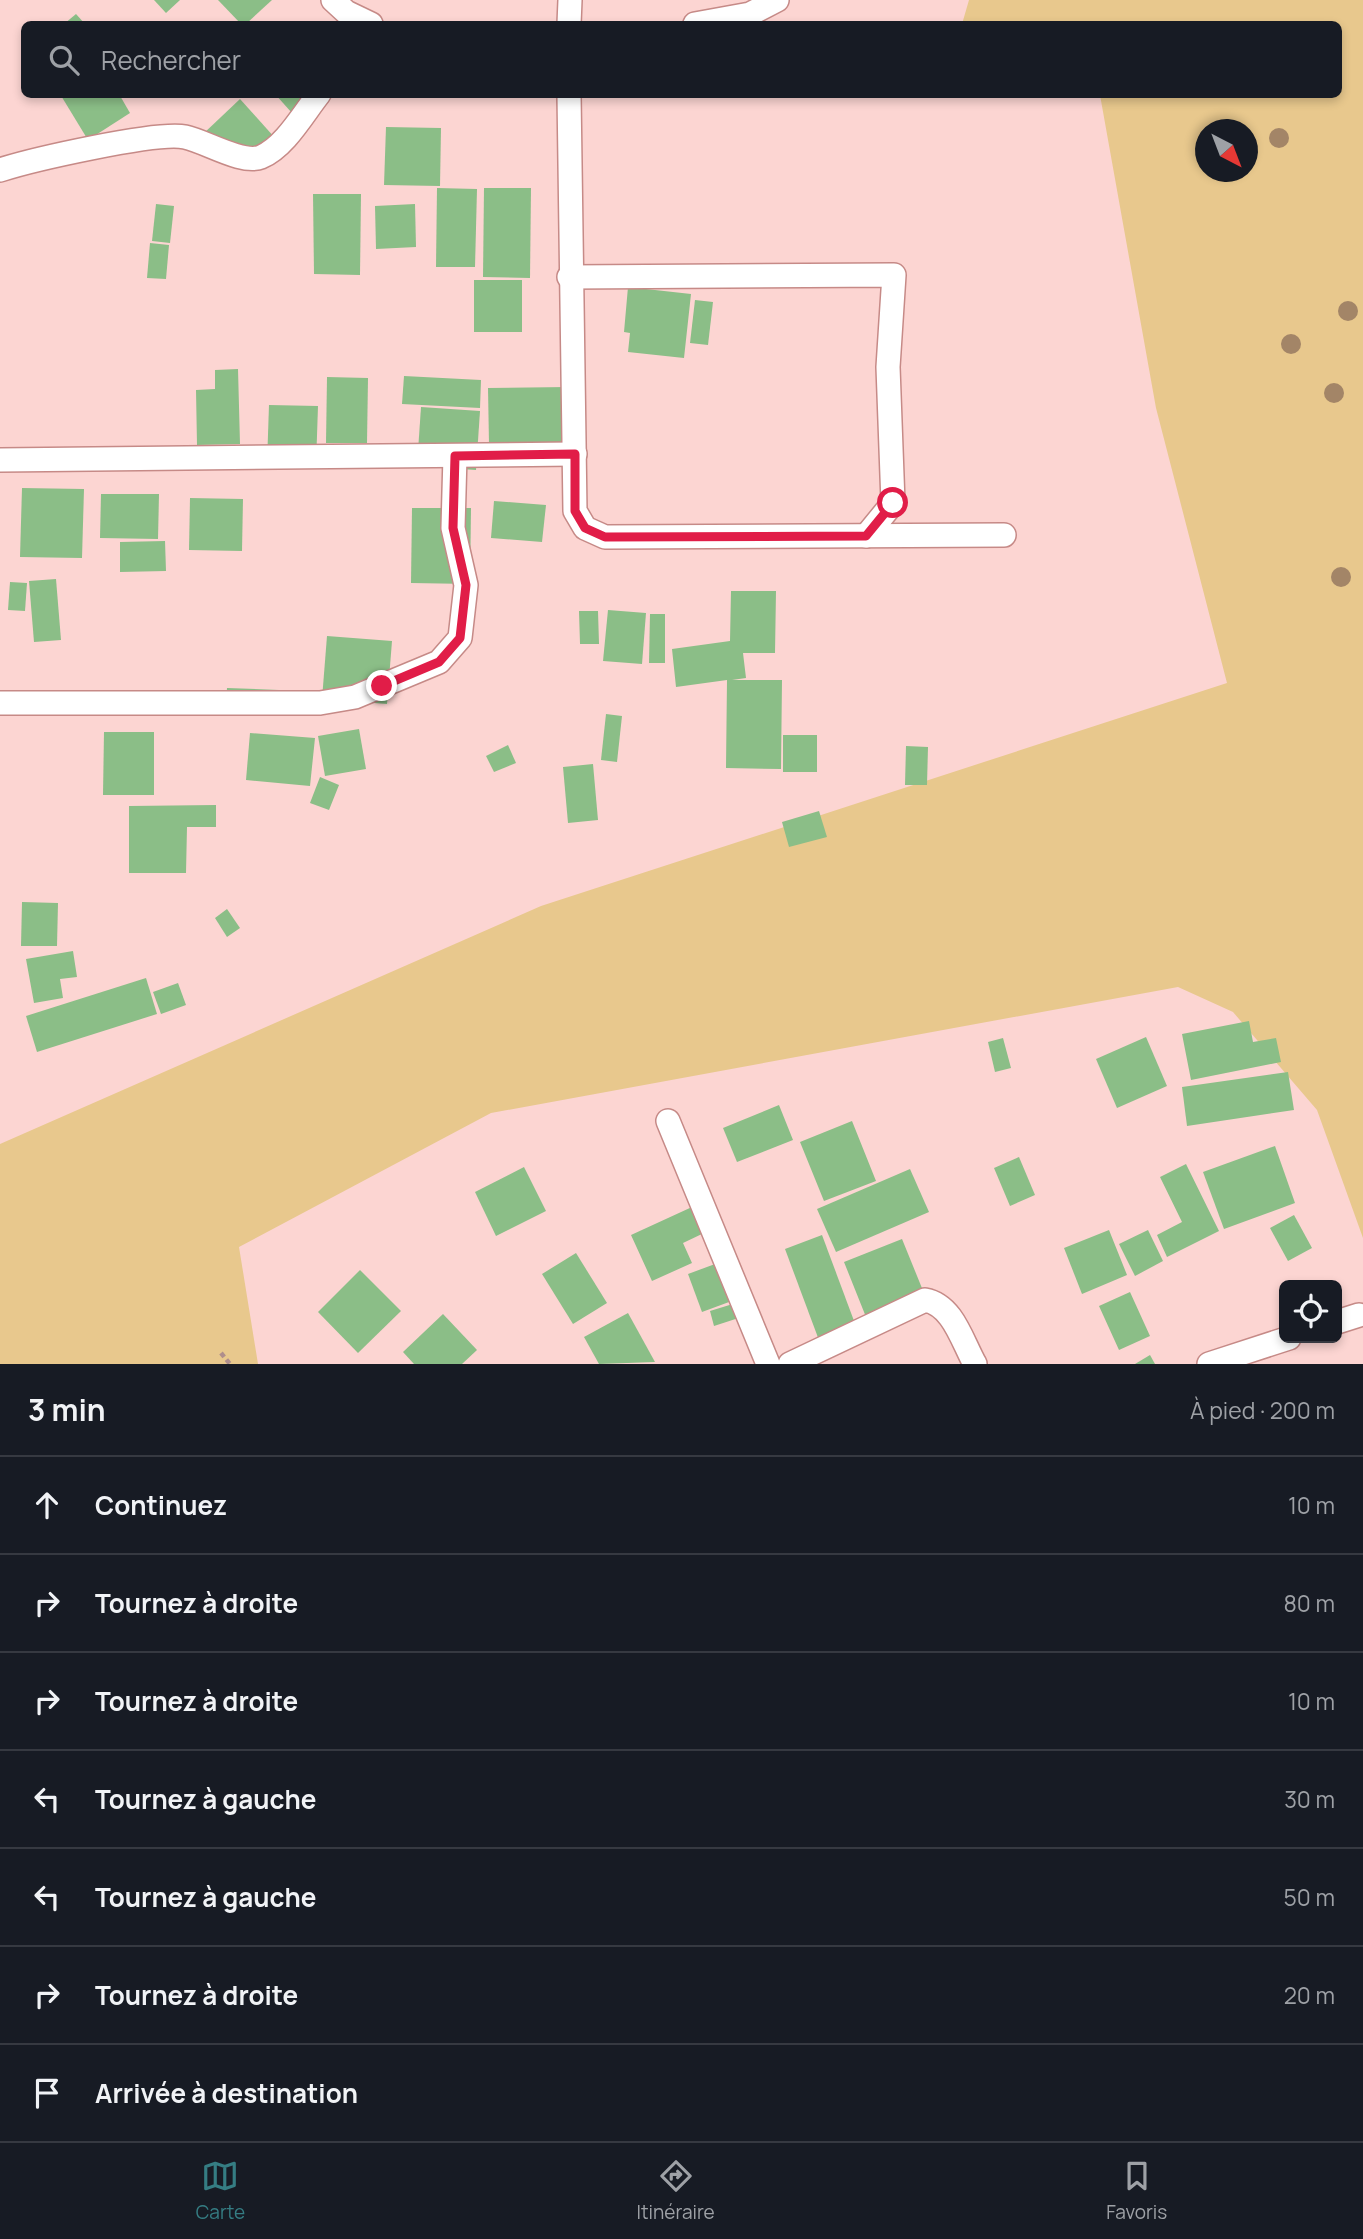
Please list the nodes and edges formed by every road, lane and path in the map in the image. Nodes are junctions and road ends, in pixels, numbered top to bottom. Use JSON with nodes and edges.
{"nodes":[{"id":1,"x":333,"y":0,"type":"edge"},
{"id":2,"x":570,"y":0,"type":"edge"},
{"id":3,"x":777,"y":0,"type":"edge"},
{"id":4,"x":365,"y":21,"type":"edge"},
{"id":5,"x":569,"y":21,"type":"edge"},
{"id":6,"x":712,"y":21,"type":"edge"},
{"id":7,"x":316,"y":98,"type":"edge"},
{"id":8,"x":569,"y":98,"type":"edge"},
{"id":9,"x":0,"y":170,"type":"edge"},
{"id":10,"x":569,"y":277,"type":"junction"},
{"id":11,"x":575,"y":454,"type":"junction"},
{"id":12,"x":455,"y":456,"type":"junction"},
{"id":13,"x":0,"y":460,"type":"edge"},
{"id":14,"x":1004,"y":535,"type":"dead end"},
{"id":15,"x":866,"y":536,"type":"junction"},
{"id":16,"x":0,"y":703,"type":"edge"},
{"id":17,"x":668,"y":1121,"type":"dead end"},
{"id":18,"x":1359,"y":1315,"type":"dead end"},
{"id":19,"x":1342,"y":1320,"type":"edge"},
{"id":20,"x":1279,"y":1341,"type":"edge"},
{"id":21,"x":221,"y":1353,"type":"dead end"},
{"id":22,"x":230,"y":1364,"type":"edge"},
{"id":23,"x":768,"y":1364,"type":"edge"},
{"id":24,"x":789,"y":1364,"type":"edge"},
{"id":25,"x":975,"y":1364,"type":"edge"},
{"id":26,"x":1209,"y":1364,"type":"edge"}],
"edges":[{"from":1,"to":4,"type":"street"},
{"from":2,"to":5,"type":"street"},
{"from":3,"to":6,"type":"street"},
{"from":7,"to":9,"type":"street"},
{"from":8,"to":10,"type":"street"},
{"from":10,"to":11,"type":"street"},
{"from":10,"to":15,"type":"street"},
{"from":11,"to":12,"type":"street"},
{"from":11,"to":15,"type":"street"},
{"from":12,"to":13,"type":"street"},
{"from":12,"to":16,"type":"street"},
{"from":14,"to":15,"type":"street"},
{"from":17,"to":23,"type":"street"},
{"from":18,"to":19,"type":"street"},
{"from":20,"to":26,"type":"street"},
{"from":21,"to":22,"type":"path"},
{"from":24,"to":25,"type":"street"}]}
